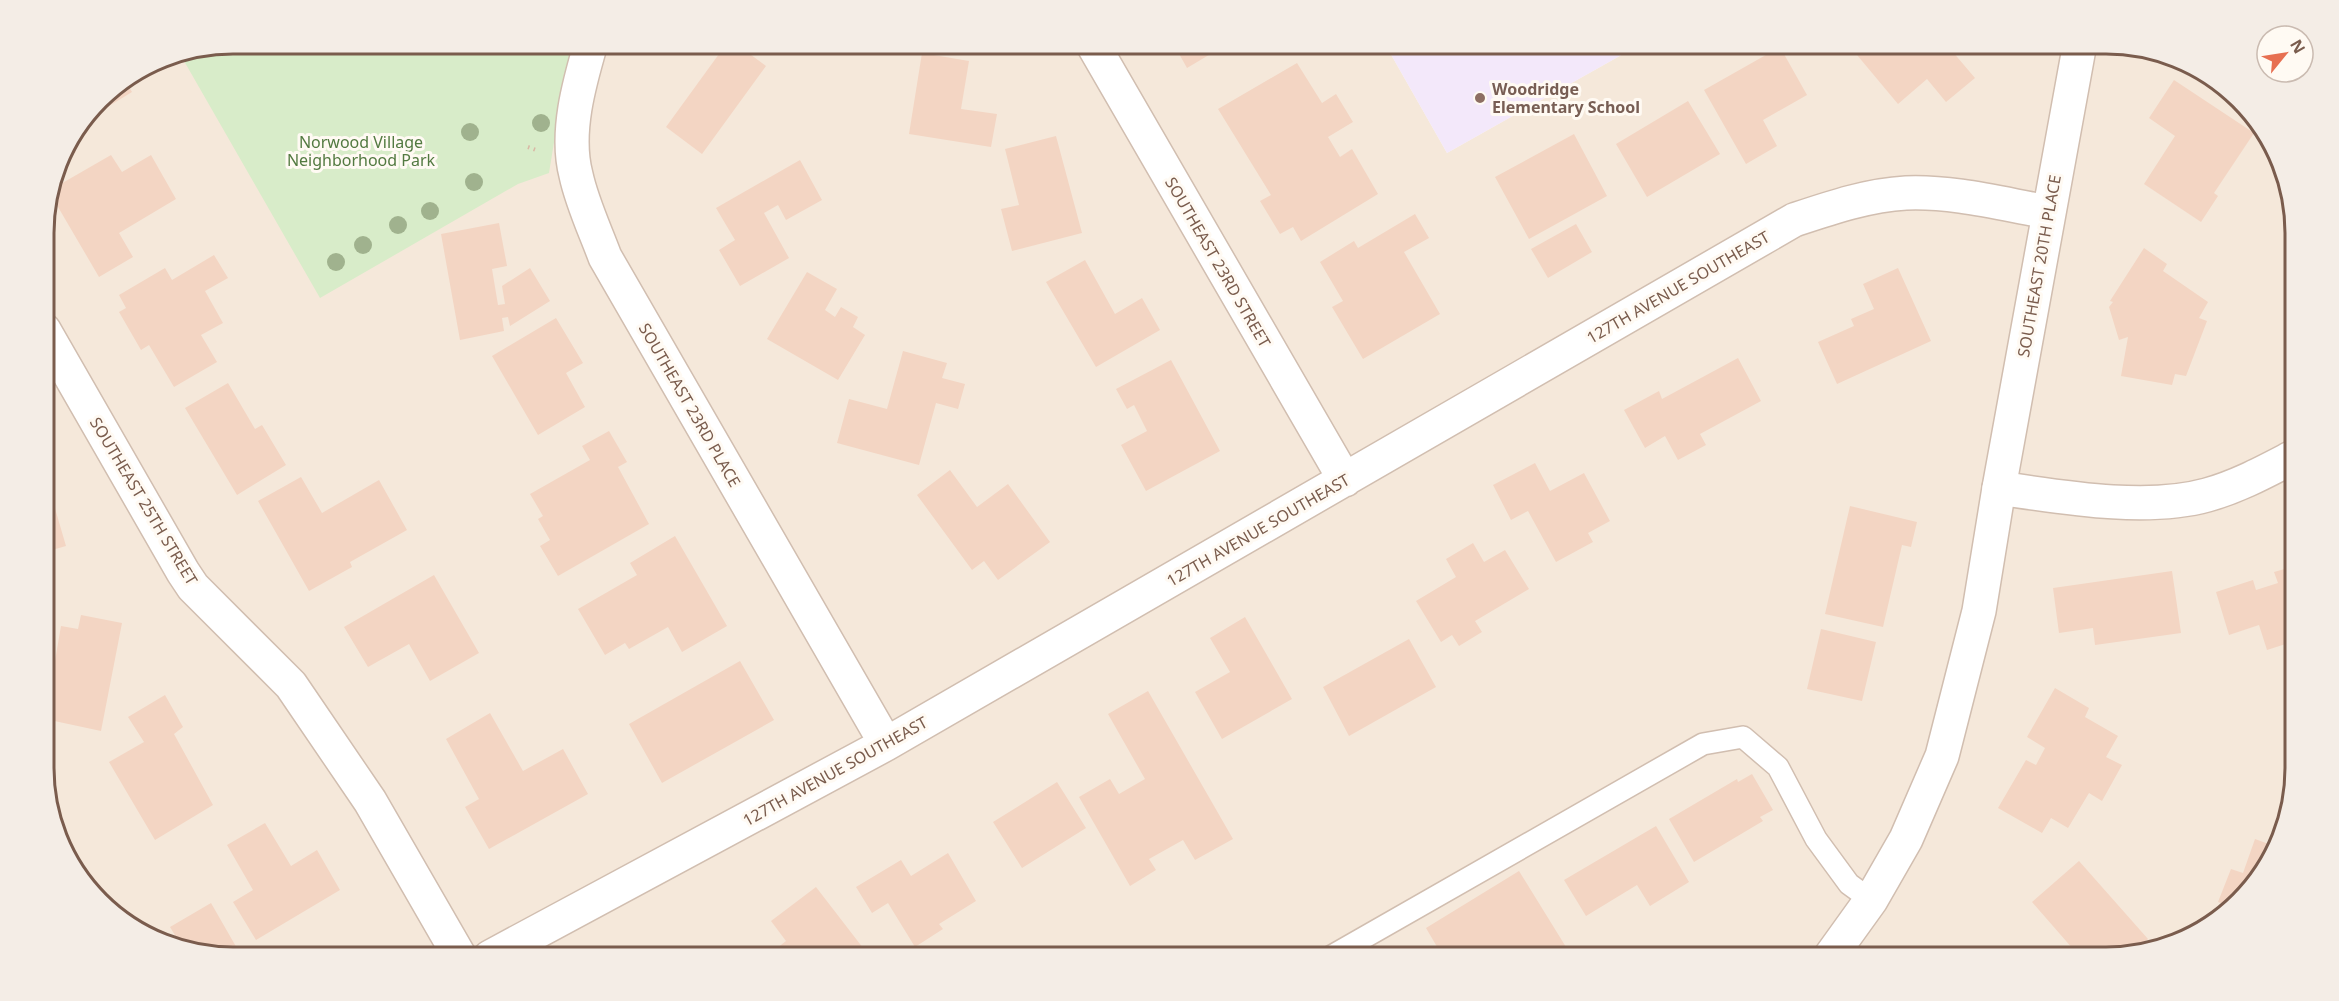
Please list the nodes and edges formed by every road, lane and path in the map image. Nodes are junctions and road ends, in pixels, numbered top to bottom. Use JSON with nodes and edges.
{"nodes":[{"id":1,"x":589,"y":54,"type":"edge"},
{"id":2,"x":1098,"y":54,"type":"edge"},
{"id":3,"x":2078,"y":54,"type":"edge"},
{"id":4,"x":2048,"y":212,"type":"junction"},
{"id":5,"x":54,"y":347,"type":"edge"},
{"id":6,"x":2285,"y":461,"type":"edge"},
{"id":7,"x":1345,"y":480,"type":"junction"},
{"id":8,"x":1999,"y":488,"type":"junction"},
{"id":9,"x":886,"y":744,"type":"junction"},
{"id":10,"x":1871,"y":900,"type":"junction"},
{"id":11,"x":454,"y":947,"type":"edge"},
{"id":12,"x":509,"y":947,"type":"edge"},
{"id":13,"x":1348,"y":947,"type":"edge"},
{"id":14,"x":1837,"y":947,"type":"edge"}],
"edges":[{"from":1,"to":9,"type":"street","name":"SOUTHEAST 23RD PLACE"},
{"from":2,"to":7,"type":"street","name":"SOUTHEAST 23RD STREET"},
{"from":3,"to":4,"type":"street","name":"SOUTHEAST 20TH PLACE"},
{"from":4,"to":7,"type":"street","name":"127TH AVENUE SOUTHEAST"},
{"from":4,"to":8,"type":"street","name":"SOUTHEAST 20TH PLACE"},
{"from":5,"to":11,"type":"street","name":"SOUTHEAST 25TH STREET"},
{"from":6,"to":8,"type":"street"},
{"from":7,"to":9,"type":"street","name":"127TH AVENUE SOUTHEAST"},
{"from":8,"to":10,"type":"street","name":"SOUTHEAST 20TH PLACE"},
{"from":9,"to":12,"type":"street","name":"127TH AVENUE SOUTHEAST"},
{"from":10,"to":13,"type":"lane"},
{"from":10,"to":14,"type":"street","name":"SOUTHEAST 20TH PLACE"}]}
